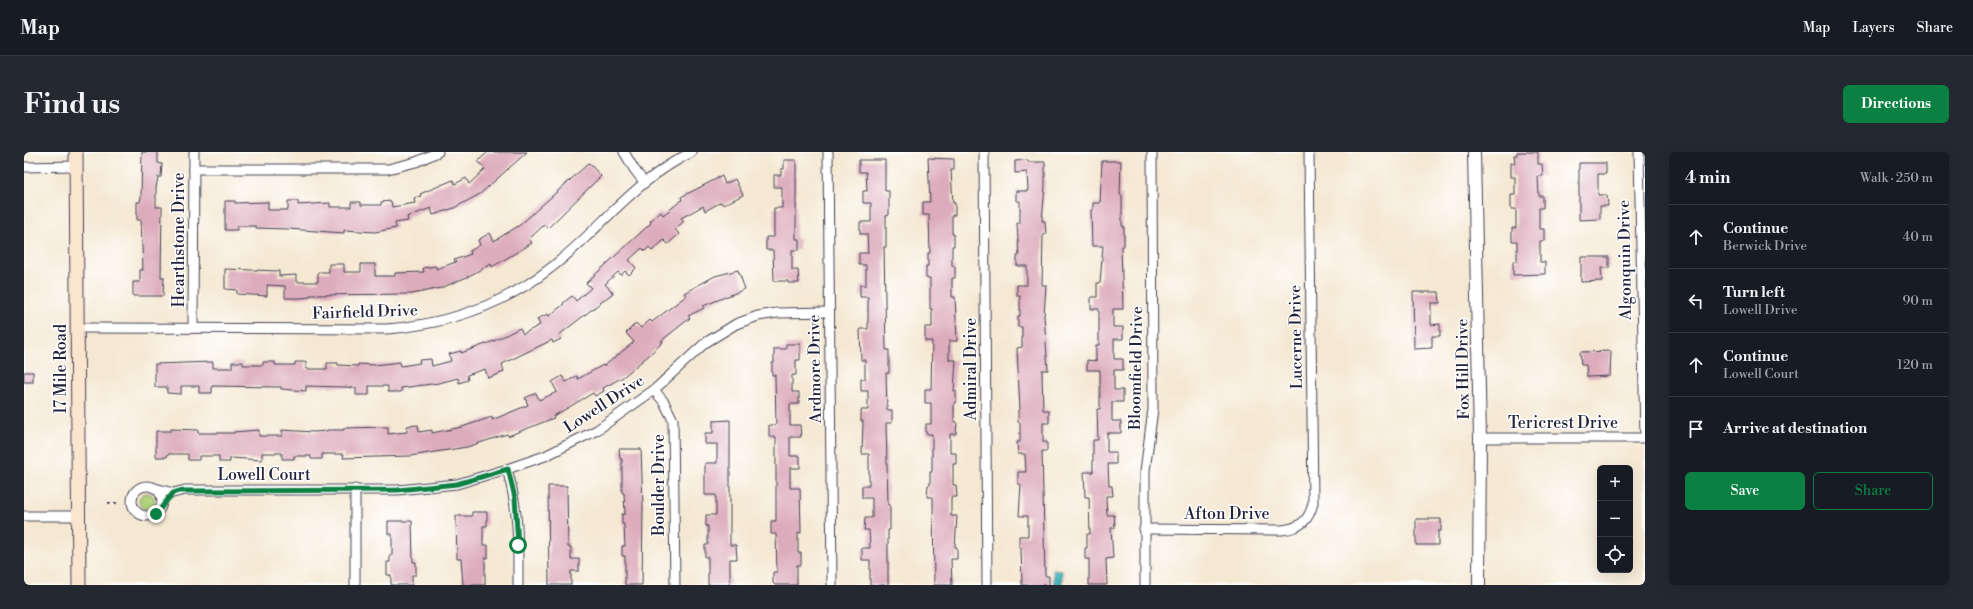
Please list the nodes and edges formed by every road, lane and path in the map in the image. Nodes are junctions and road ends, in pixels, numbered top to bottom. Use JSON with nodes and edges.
{"nodes":[{"id":1,"x":76,"y":152,"type":"edge"},
{"id":2,"x":194,"y":152,"type":"edge"},
{"id":3,"x":438,"y":152,"type":"edge"},
{"id":4,"x":624,"y":152,"type":"edge"},
{"id":5,"x":692,"y":152,"type":"edge"},
{"id":6,"x":828,"y":152,"type":"edge"},
{"id":7,"x":984,"y":152,"type":"edge"},
{"id":8,"x":1152,"y":152,"type":"edge"},
{"id":9,"x":1309,"y":152,"type":"edge"},
{"id":10,"x":1474,"y":152,"type":"edge"},
{"id":11,"x":1639,"y":152,"type":"edge"},
{"id":12,"x":77,"y":166,"type":"junction"},
{"id":13,"x":24,"y":167,"type":"edge"},
{"id":14,"x":194,"y":169,"type":"junction"},
{"id":15,"x":644,"y":182,"type":"junction"},
{"id":16,"x":1643,"y":283,"type":"edge"},
{"id":17,"x":829,"y":312,"type":"junction"},
{"id":18,"x":78,"y":328,"type":"junction"},
{"id":19,"x":194,"y":328,"type":"junction"},
{"id":20,"x":654,"y":390,"type":"junction"},
{"id":21,"x":1480,"y":438,"type":"junction"},
{"id":22,"x":1645,"y":438,"type":"edge"},
{"id":23,"x":508,"y":469,"type":"junction"},
{"id":24,"x":155,"y":488,"type":"junction"},
{"id":25,"x":355,"y":489,"type":"junction"},
{"id":26,"x":173,"y":493,"type":"junction"},
{"id":27,"x":108,"y":503,"type":"dead end"},
{"id":28,"x":117,"y":503,"type":"dead end"},
{"id":29,"x":159,"y":510,"type":"junction"},
{"id":30,"x":24,"y":516,"type":"edge"},
{"id":31,"x":78,"y":516,"type":"junction"},
{"id":32,"x":1306,"y":521,"type":"joint"},
{"id":33,"x":1144,"y":529,"type":"junction"},
{"id":34,"x":79,"y":585,"type":"edge"},
{"id":35,"x":356,"y":585,"type":"edge"},
{"id":36,"x":518,"y":585,"type":"edge"},
{"id":37,"x":674,"y":585,"type":"edge"},
{"id":38,"x":832,"y":585,"type":"edge"},
{"id":39,"x":987,"y":585,"type":"edge"},
{"id":40,"x":1145,"y":585,"type":"edge"},
{"id":41,"x":1479,"y":585,"type":"edge"}],
"edges":[{"from":1,"to":12,"type":"main road","name":"17 Mile Road"},
{"from":2,"to":14,"type":"street","name":"Hearthstone Drive"},
{"from":3,"to":14,"type":"street"},
{"from":4,"to":15,"type":"street"},
{"from":5,"to":15,"type":"street","name":"Fairfield Drive"},
{"from":6,"to":17,"type":"street","name":"Ardmore Drive"},
{"from":7,"to":39,"type":"street","name":"Admiral Drive"},
{"from":8,"to":33,"type":"street","name":"Bloomfield Drive"},
{"from":9,"to":32,"type":"street","name":"Lucerne Drive"},
{"from":10,"to":21,"type":"street","name":"Fox Hill Drive"},
{"from":11,"to":16,"type":"street","name":"Algonquin Drive"},
{"from":12,"to":13,"type":"street"},
{"from":12,"to":18,"type":"main road","name":"17 Mile Road"},
{"from":14,"to":19,"type":"street","name":"Hearthstone Drive"},
{"from":15,"to":19,"type":"street","name":"Fairfield Drive"},
{"from":16,"to":22,"type":"street","name":"Algonquin Drive"},
{"from":17,"to":20,"type":"street","name":"Lowell Drive"},
{"from":17,"to":38,"type":"street","name":"Ardmore Drive"},
{"from":18,"to":19,"type":"street","name":"Fairfield Drive"},
{"from":18,"to":31,"type":"main road","name":"17 Mile Road"},
{"from":20,"to":23,"type":"street","name":"Lowell Drive"},
{"from":20,"to":37,"type":"street","name":"Boulder Drive"},
{"from":21,"to":22,"type":"street","name":"Tericrest Drive"},
{"from":21,"to":41,"type":"street","name":"Fox Hill Drive"},
{"from":23,"to":25,"type":"street","name":"Lowell Drive"},
{"from":23,"to":36,"type":"street"},
{"from":24,"to":26,"type":"street","name":"Lowell Court"},
{"from":24,"to":29,"type":"street"},
{"from":24,"to":29,"type":"street","name":"Lowell Court"},
{"from":25,"to":26,"type":"street","name":"Lowell Court"},
{"from":25,"to":35,"type":"street"},
{"from":26,"to":29,"type":"street"},
{"from":27,"to":28,"type":"path"},
{"from":30,"to":31,"type":"street"},
{"from":31,"to":34,"type":"main road","name":"17 Mile Road"},
{"from":32,"to":33,"type":"street","name":"Afton Drive"},
{"from":33,"to":40,"type":"street","name":"Bloomfield Drive"}]}
